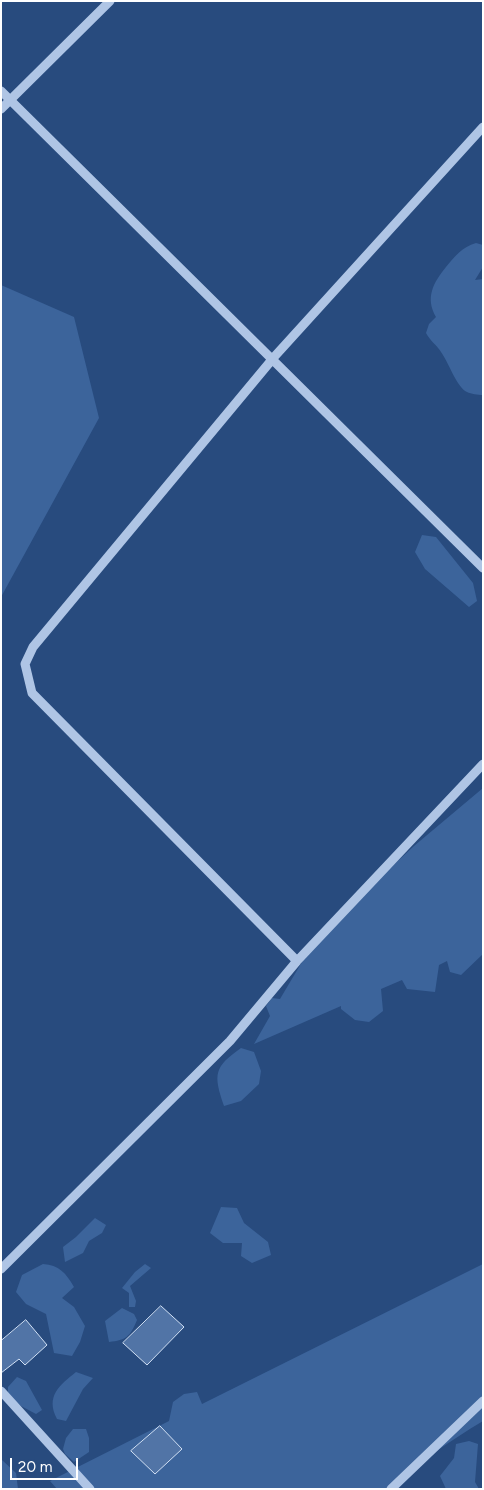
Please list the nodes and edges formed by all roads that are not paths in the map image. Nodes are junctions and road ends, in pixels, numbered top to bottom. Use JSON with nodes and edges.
{"nodes":[{"id":1,"x":110,"y":1,"type":"edge"},
{"id":2,"x":1,"y":91,"type":"edge"},
{"id":3,"x":10,"y":100,"type":"junction"},
{"id":4,"x":1,"y":109,"type":"edge"},
{"id":5,"x":483,"y":127,"type":"edge"},
{"id":6,"x":272,"y":360,"type":"junction"},
{"id":7,"x":483,"y":568,"type":"edge"},
{"id":8,"x":483,"y":764,"type":"edge"},
{"id":9,"x":298,"y":961,"type":"junction"},
{"id":10,"x":1,"y":1269,"type":"edge"},
{"id":11,"x":1,"y":1391,"type":"edge"},
{"id":12,"x":483,"y":1401,"type":"edge"},
{"id":13,"x":90,"y":1489,"type":"edge"},
{"id":14,"x":391,"y":1489,"type":"edge"}],
"edges":[{"from":1,"to":3,"type":"street"},
{"from":2,"to":3,"type":"street"},
{"from":3,"to":4,"type":"street"},
{"from":3,"to":6,"type":"street"},
{"from":5,"to":6,"type":"street"},
{"from":6,"to":7,"type":"street"},
{"from":6,"to":9,"type":"street"},
{"from":8,"to":9,"type":"street"},
{"from":9,"to":10,"type":"street"},
{"from":11,"to":13,"type":"street"},
{"from":12,"to":14,"type":"street"}]}
